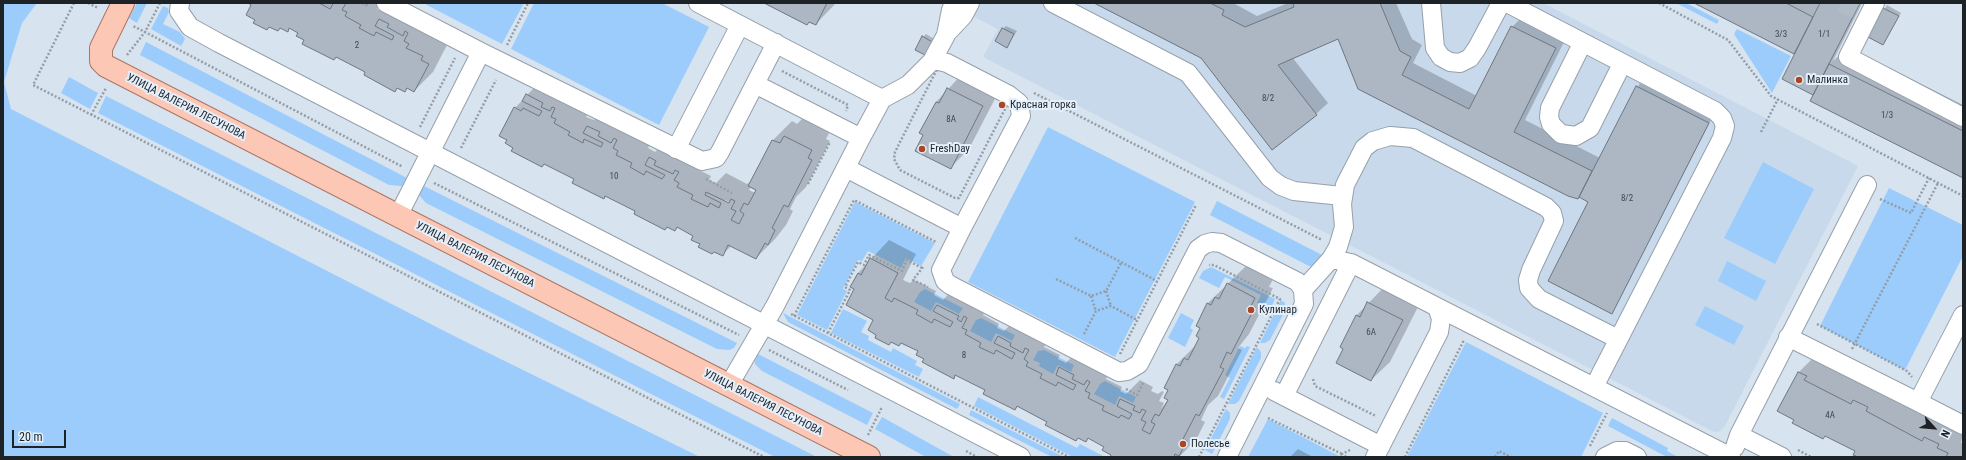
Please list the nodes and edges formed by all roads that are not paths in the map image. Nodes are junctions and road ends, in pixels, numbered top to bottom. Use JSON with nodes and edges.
{"nodes":[{"id":1,"x":123,"y":3,"type":"edge"},
{"id":2,"x":180,"y":3,"type":"edge"},
{"id":3,"x":386,"y":3,"type":"edge"},
{"id":4,"x":698,"y":3,"type":"edge"},
{"id":5,"x":954,"y":3,"type":"edge"},
{"id":6,"x":970,"y":3,"type":"edge"},
{"id":7,"x":1053,"y":3,"type":"edge"},
{"id":8,"x":1431,"y":3,"type":"edge"},
{"id":9,"x":1501,"y":3,"type":"edge"},
{"id":10,"x":1507,"y":3,"type":"edge"},
{"id":11,"x":1866,"y":10,"type":"edge"},
{"id":12,"x":740,"y":25,"type":"junction"},
{"id":13,"x":946,"y":35,"type":"junction"},
{"id":14,"x":776,"y":43,"type":"junction"},
{"id":15,"x":1582,"y":44,"type":"junction"},
{"id":16,"x":481,"y":52,"type":"junction"},
{"id":17,"x":932,"y":61,"type":"junction"},
{"id":18,"x":1622,"y":64,"type":"junction"},
{"id":19,"x":755,"y":84,"type":"junction"},
{"id":20,"x":882,"y":98,"type":"junction"},
{"id":21,"x":1963,"y":117,"type":"edge"},
{"id":22,"x":861,"y":138,"type":"junction"},
{"id":23,"x":676,"y":149,"type":"junction"},
{"id":24,"x":430,"y":152,"type":"junction"},
{"id":25,"x":846,"y":168,"type":"junction"},
{"id":26,"x":1865,"y":188,"type":"road end"},
{"id":27,"x":1342,"y":196,"type":"junction"},
{"id":28,"x":398,"y":216,"type":"junction"},
{"id":29,"x":962,"y":228,"type":"junction"},
{"id":30,"x":1335,"y":253,"type":"junction"},
{"id":31,"x":1351,"y":263,"type":"junction"},
{"id":32,"x":1303,"y":290,"type":"junction"},
{"id":33,"x":1437,"y":307,"type":"junction"},
{"id":34,"x":1963,"y":315,"type":"edge"},
{"id":35,"x":764,"y":325,"type":"junction"},
{"id":36,"x":1788,"y":337,"type":"junction"},
{"id":37,"x":1618,"y":339,"type":"junction"},
{"id":38,"x":729,"y":385,"type":"junction"},
{"id":39,"x":1263,"y":385,"type":"junction"},
{"id":40,"x":1594,"y":387,"type":"junction"},
{"id":41,"x":1284,"y":396,"type":"junction"},
{"id":42,"x":1921,"y":396,"type":"junction"},
{"id":43,"x":1963,"y":425,"type":"edge"},
{"id":44,"x":1739,"y":435,"type":"junction"},
{"id":45,"x":1378,"y":451,"type":"edge"},
{"id":46,"x":1787,"y":452,"type":"edge"},
{"id":47,"x":864,"y":454,"type":"edge"},
{"id":48,"x":1021,"y":457,"type":"edge"},
{"id":49,"x":1227,"y":457,"type":"edge"},
{"id":50,"x":1605,"y":457,"type":"edge"},
{"id":51,"x":1637,"y":457,"type":"edge"},
{"id":52,"x":1732,"y":457,"type":"edge"}],
"edges":[{"from":1,"to":28,"type":"main road","name":"УЛИЦА ВАЛЕРИЯ ЛЕСУНОВА"},
{"from":2,"to":24,"type":"lane"},
{"from":3,"to":16,"type":"lane"},
{"from":4,"to":12,"type":"lane"},
{"from":5,"to":13,"type":"lane"},
{"from":6,"to":13,"type":"lane"},
{"from":7,"to":27,"type":"lane"},
{"from":8,"to":9,"type":"lane"},
{"from":10,"to":15,"type":"lane"},
{"from":11,"to":21,"type":"lane"},
{"from":12,"to":14,"type":"lane"},
{"from":12,"to":23,"type":"lane"},
{"from":13,"to":17,"type":"lane"},
{"from":14,"to":19,"type":"lane"},
{"from":14,"to":20,"type":"lane"},
{"from":15,"to":18,"type":"lane"},
{"from":15,"to":18,"type":"lane"},
{"from":16,"to":23,"type":"lane"},
{"from":16,"to":24,"type":"lane"},
{"from":17,"to":20,"type":"lane"},
{"from":17,"to":29,"type":"lane"},
{"from":18,"to":37,"type":"lane"},
{"from":19,"to":22,"type":"lane"},
{"from":19,"to":23,"type":"lane"},
{"from":20,"to":22,"type":"lane"},
{"from":22,"to":25,"type":"lane"},
{"from":24,"to":28,"type":"lane"},
{"from":24,"to":35,"type":"lane"},
{"from":25,"to":29,"type":"lane"},
{"from":25,"to":35,"type":"lane"},
{"from":26,"to":36,"type":"lane"},
{"from":27,"to":30,"type":"lane"},
{"from":27,"to":37,"type":"lane"},
{"from":28,"to":38,"type":"main road","name":"УЛИЦА ВАЛЕРИЯ ЛЕСУНОВА"},
{"from":29,"to":32,"type":"lane"},
{"from":30,"to":31,"type":"lane"},
{"from":30,"to":32,"type":"lane"},
{"from":31,"to":33,"type":"lane"},
{"from":31,"to":41,"type":"lane"},
{"from":32,"to":39,"type":"lane"},
{"from":33,"to":40,"type":"lane"},
{"from":33,"to":45,"type":"lane"},
{"from":34,"to":42,"type":"lane"},
{"from":35,"to":38,"type":"lane"},
{"from":35,"to":48,"type":"lane"},
{"from":36,"to":42,"type":"lane"},
{"from":36,"to":44,"type":"lane"},
{"from":37,"to":40,"type":"lane"},
{"from":38,"to":47,"type":"main road","name":"УЛИЦА ВАЛЕРИЯ ЛЕСУНОВА"},
{"from":39,"to":41,"type":"lane"},
{"from":39,"to":49,"type":"lane"},
{"from":40,"to":52,"type":"lane"},
{"from":41,"to":45,"type":"lane"},
{"from":42,"to":43,"type":"lane"},
{"from":44,"to":46,"type":"lane"},
{"from":44,"to":52,"type":"lane"},
{"from":50,"to":51,"type":"lane"}]}
